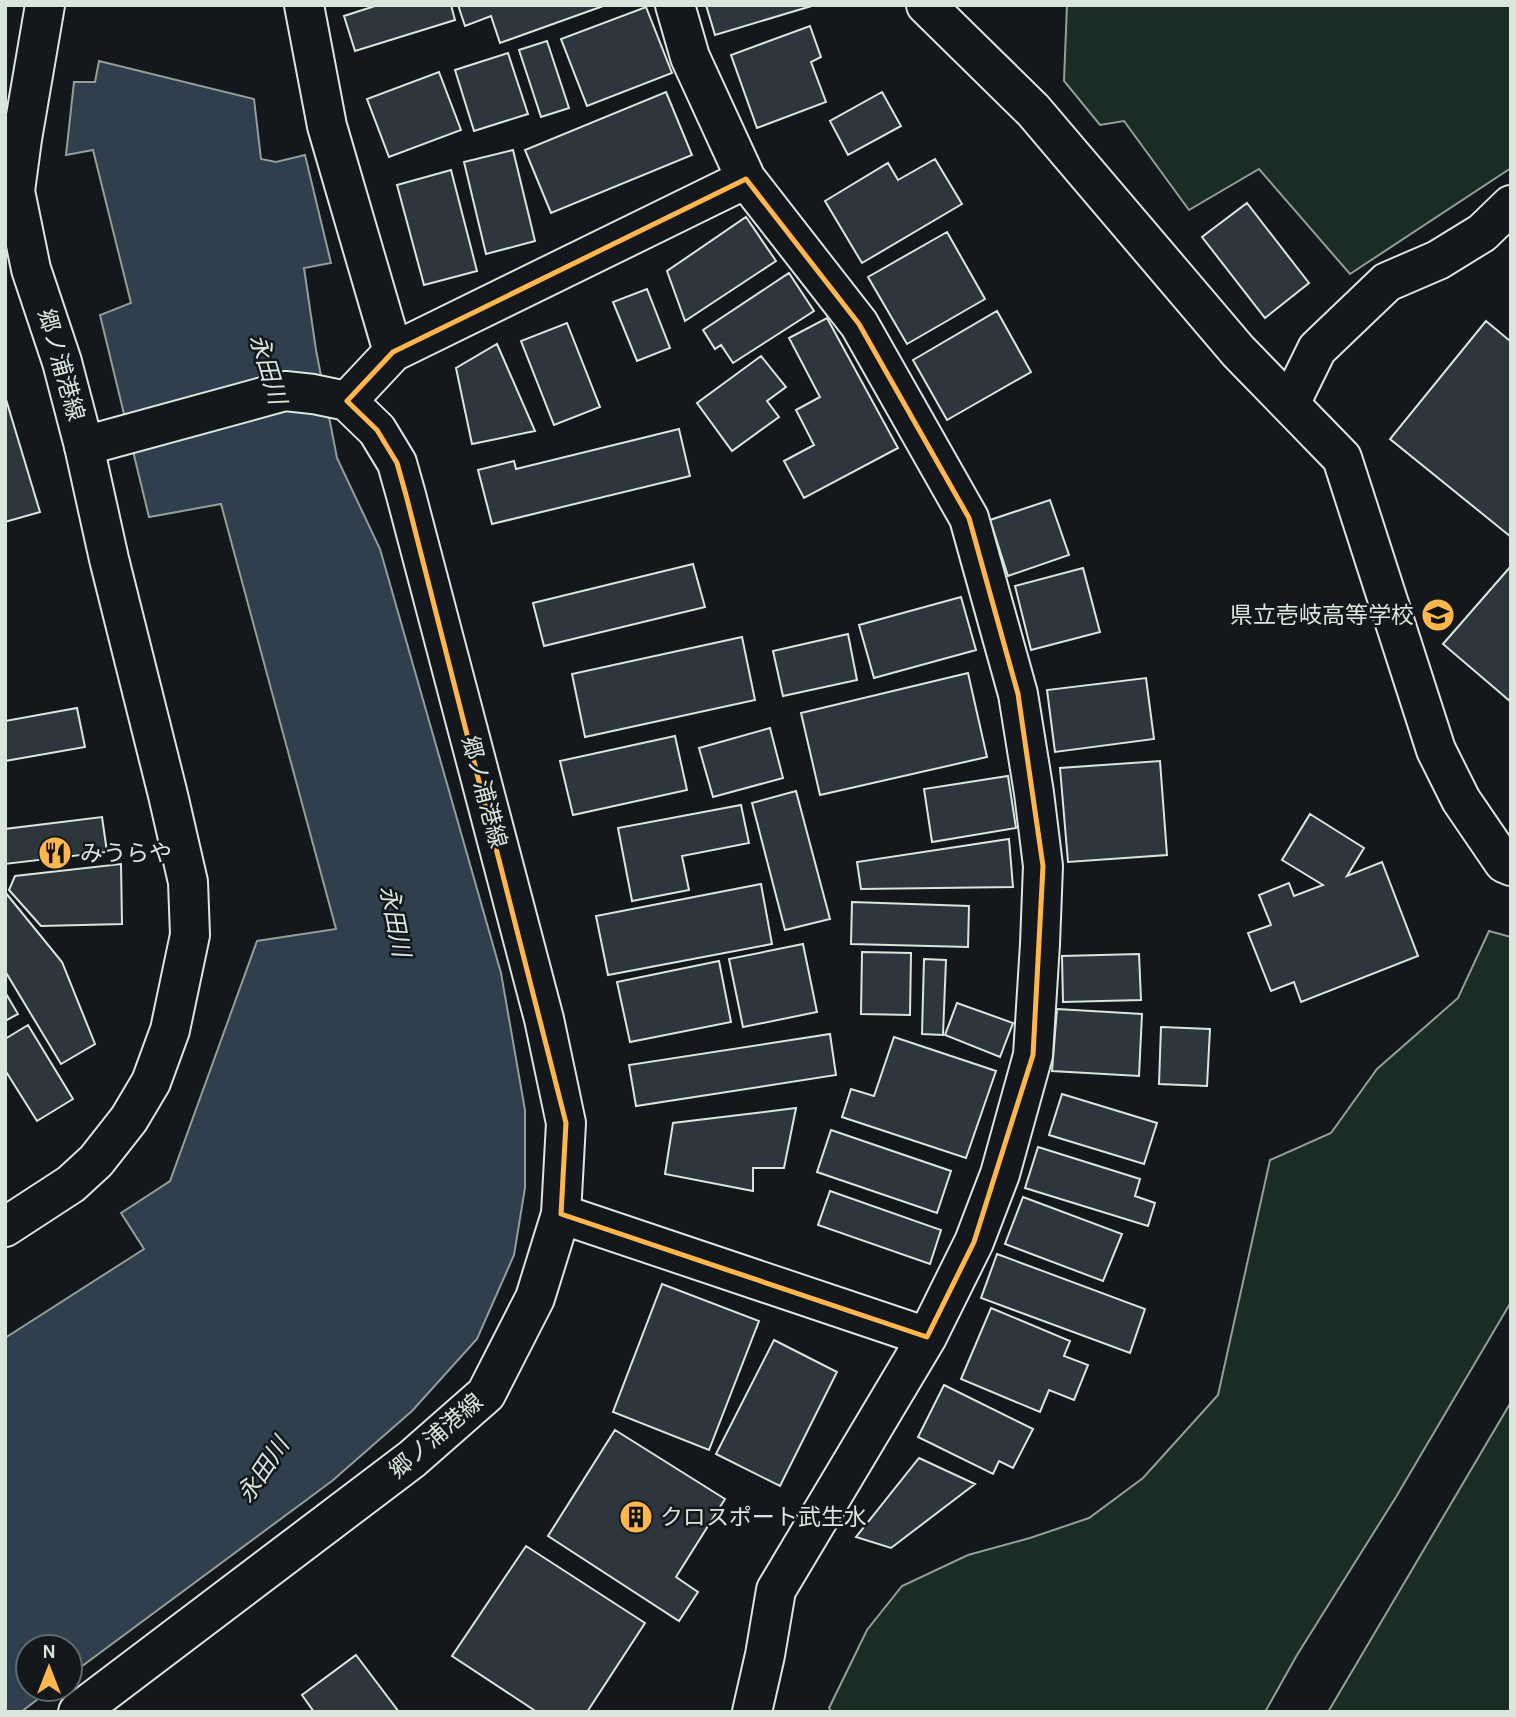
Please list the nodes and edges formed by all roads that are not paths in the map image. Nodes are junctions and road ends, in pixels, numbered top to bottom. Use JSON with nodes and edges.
{"nodes":[{"id":1,"x":45,"y":5,"type":"edge"},
{"id":2,"x":304,"y":5,"type":"edge"},
{"id":3,"x":675,"y":5,"type":"edge"},
{"id":4,"x":926,"y":5,"type":"edge"},
{"id":5,"x":13,"y":136,"type":"edge"},
{"id":6,"x":746,"y":179,"type":"junction"},
{"id":7,"x":1511,"y":205,"type":"edge"},
{"id":8,"x":393,"y":352,"type":"junction"},
{"id":9,"x":346,"y":401,"type":"junction"},
{"id":10,"x":1290,"y":404,"type":"junction"},
{"id":11,"x":83,"y":446,"type":"junction"},
{"id":12,"x":1511,"y":866,"type":"edge"},
{"id":13,"x":561,"y":1214,"type":"junction"},
{"id":14,"x":5,"y":1227,"type":"edge"},
{"id":15,"x":927,"y":1338,"type":"junction"},
{"id":16,"x":78,"y":1712,"type":"edge"},
{"id":17,"x":752,"y":1712,"type":"edge"}],
"edges":[{"from":1,"to":5,"type":"street","name":"郷ノ浦港線"},
{"from":2,"to":8,"type":"street"},
{"from":3,"to":6,"type":"street"},
{"from":4,"to":10,"type":"street"},
{"from":5,"to":11,"type":"street","name":"郷ノ浦港線"},
{"from":6,"to":8,"type":"street"},
{"from":6,"to":15,"type":"street"},
{"from":7,"to":10,"type":"street"},
{"from":8,"to":9,"type":"street"},
{"from":9,"to":11,"type":"street","name":"郷ノ浦港線"},
{"from":9,"to":13,"type":"street","name":"郷ノ浦港線"},
{"from":10,"to":12,"type":"street"},
{"from":11,"to":14,"type":"street"},
{"from":13,"to":15,"type":"street"},
{"from":13,"to":16,"type":"street","name":"郷ノ浦港線"},
{"from":15,"to":17,"type":"street"}]}
